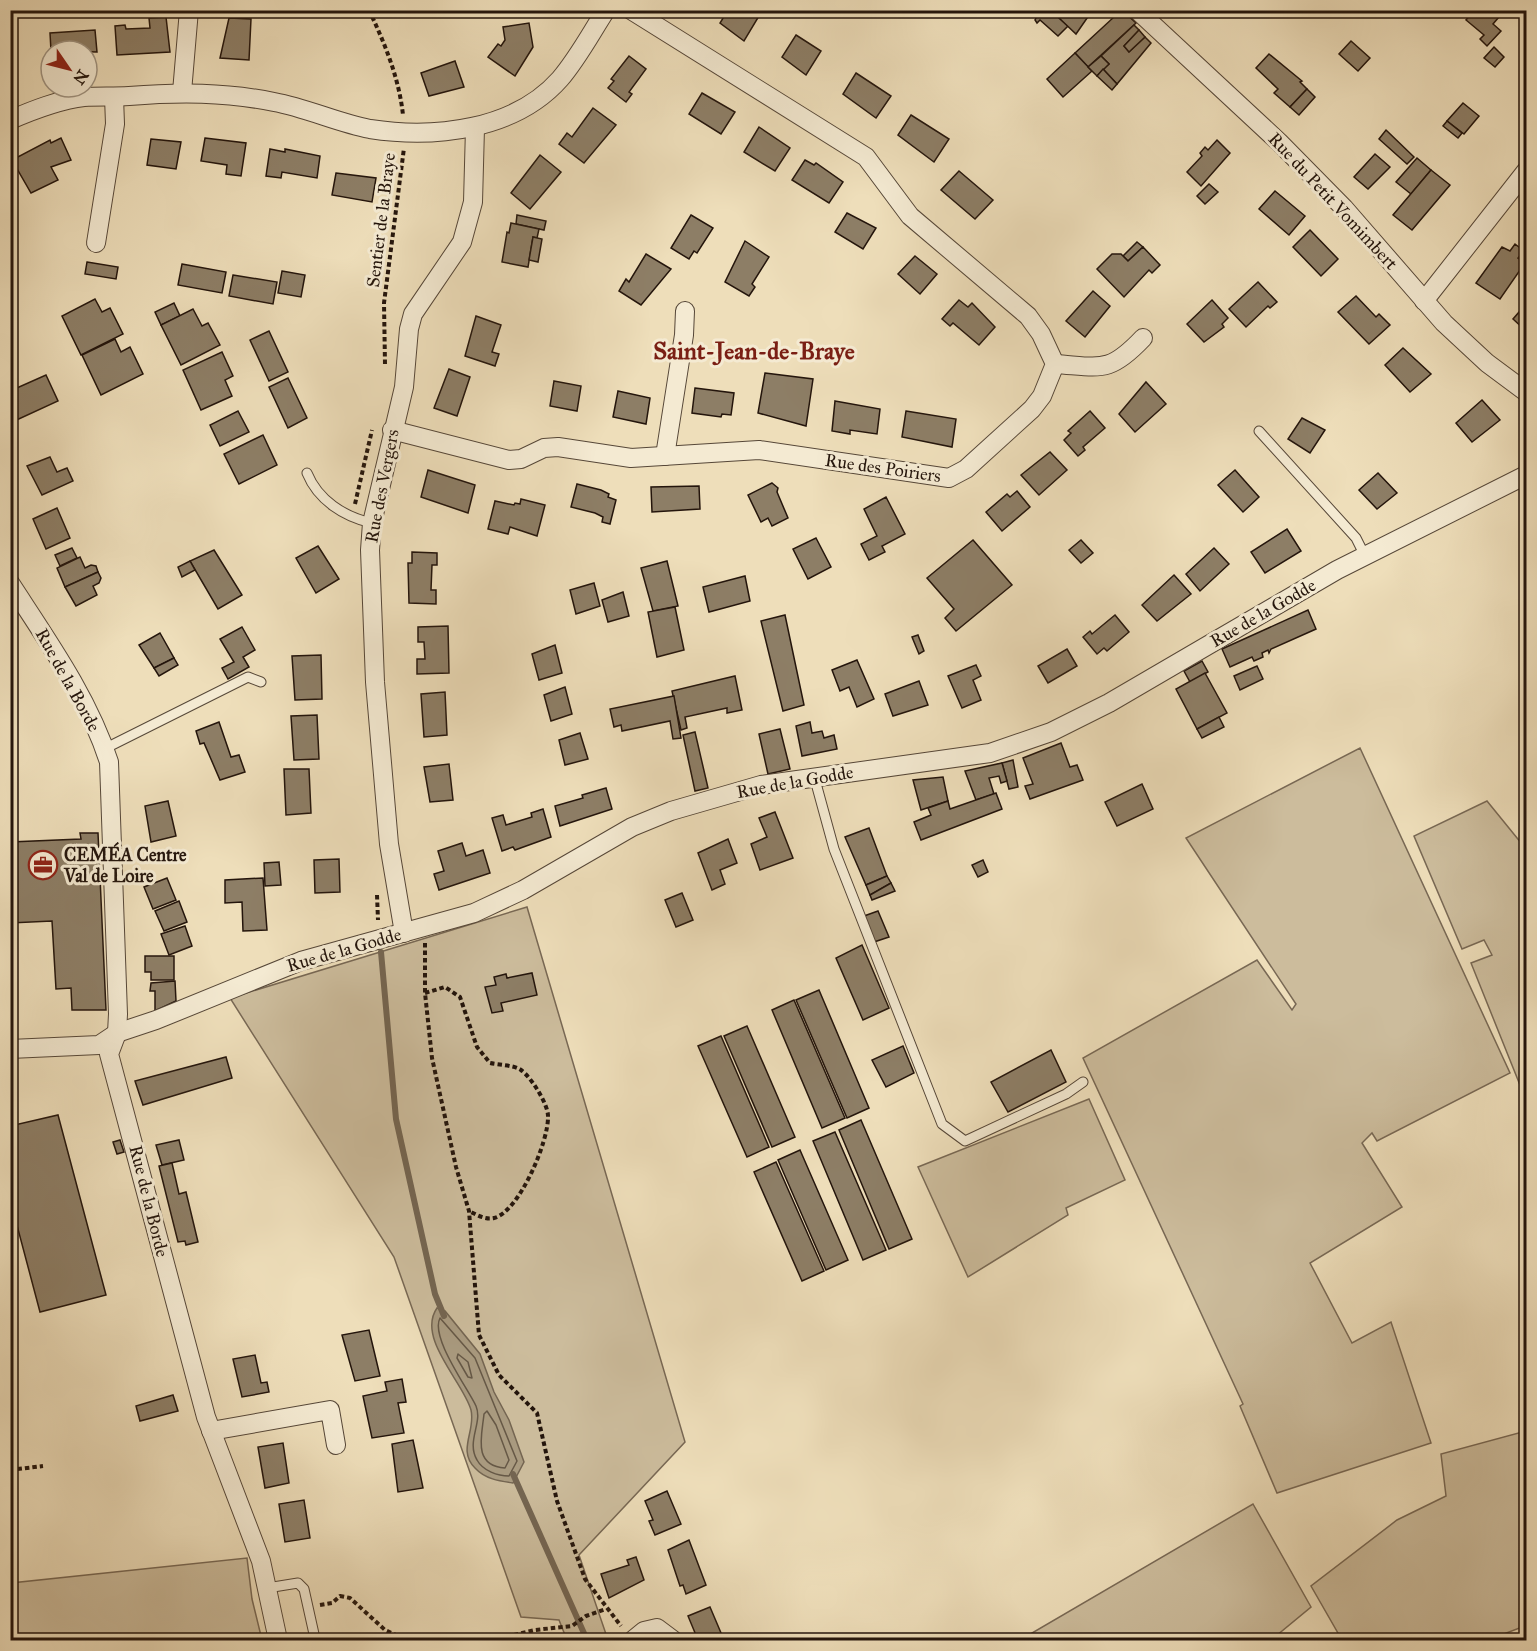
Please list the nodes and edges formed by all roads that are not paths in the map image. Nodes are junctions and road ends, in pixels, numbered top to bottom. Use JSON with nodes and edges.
{"nodes":[{"id":1,"x":189,"y":10,"type":"edge"},
{"id":2,"x":606,"y":10,"type":"edge"},
{"id":3,"x":631,"y":10,"type":"edge"},
{"id":4,"x":1137,"y":10,"type":"edge"},
{"id":5,"x":182,"y":92,"type":"junction"},
{"id":6,"x":114,"y":97,"type":"junction"},
{"id":7,"x":10,"y":120,"type":"edge"},
{"id":8,"x":475,"y":129,"type":"junction"},
{"id":9,"x":1527,"y":171,"type":"edge"},
{"id":10,"x":96,"y":243,"type":"dead end"},
{"id":11,"x":1424,"y":301,"type":"junction"},
{"id":12,"x":685,"y":311,"type":"dead end"},
{"id":13,"x":1143,"y":338,"type":"dead end"},
{"id":14,"x":1055,"y":364,"type":"junction"},
{"id":15,"x":1527,"y":392,"type":"edge"},
{"id":16,"x":392,"y":430,"type":"junction"},
{"id":17,"x":1259,"y":431,"type":"dead end"},
{"id":18,"x":665,"y":456,"type":"junction"},
{"id":19,"x":308,"y":473,"type":"dead end"},
{"id":20,"x":1527,"y":475,"type":"edge"},
{"id":21,"x":372,"y":524,"type":"junction"},
{"id":22,"x":1365,"y":556,"type":"junction"},
{"id":23,"x":10,"y":583,"type":"edge"},
{"id":24,"x":261,"y":682,"type":"dead end"},
{"id":25,"x":104,"y":749,"type":"junction"},
{"id":26,"x":814,"y":776,"type":"junction"},
{"id":27,"x":404,"y":933,"type":"junction"},
{"id":28,"x":117,"y":1033,"type":"junction"},
{"id":29,"x":10,"y":1048,"type":"edge"},
{"id":30,"x":1083,"y":1082,"type":"dead end"},
{"id":31,"x":211,"y":1431,"type":"junction"},
{"id":32,"x":336,"y":1445,"type":"dead end"},
{"id":33,"x":267,"y":1588,"type":"junction"},
{"id":34,"x":314,"y":1634,"type":"dead end"},
{"id":35,"x":278,"y":1641,"type":"edge"},
{"id":36,"x":633,"y":1641,"type":"edge"},
{"id":37,"x":673,"y":1641,"type":"edge"}],
"edges":[{"from":1,"to":5,"type":"street"},
{"from":2,"to":8,"type":"street"},
{"from":3,"to":14,"type":"street"},
{"from":4,"to":11,"type":"street","name":"Rue du Petit Vomimbert"},
{"from":5,"to":6,"type":"street"},
{"from":5,"to":8,"type":"street"},
{"from":6,"to":7,"type":"street"},
{"from":6,"to":10,"type":"street"},
{"from":8,"to":16,"type":"street","name":"Rue des Vergers"},
{"from":9,"to":11,"type":"street"},
{"from":11,"to":15,"type":"street","name":"Rue du Petit Vomimbert"},
{"from":12,"to":18,"type":"street"},
{"from":13,"to":14,"type":"street"},
{"from":14,"to":18,"type":"street","name":"Rue des Poiriers"},
{"from":16,"to":18,"type":"street","name":"Rue des Poiriers"},
{"from":16,"to":21,"type":"street","name":"Rue des Vergers"},
{"from":17,"to":22,"type":"lane"},
{"from":19,"to":21,"type":"lane"},
{"from":20,"to":22,"type":"street","name":"Rue de la Godde"},
{"from":21,"to":27,"type":"street","name":"Rue des Vergers"},
{"from":22,"to":26,"type":"street","name":"Rue de la Godde"},
{"from":23,"to":25,"type":"street","name":"Rue de la Borde"},
{"from":24,"to":25,"type":"lane","name":"Rue de la Borde"},
{"from":25,"to":28,"type":"street","name":"Rue de la Borde"},
{"from":26,"to":27,"type":"street","name":"Rue de la Godde"},
{"from":26,"to":30,"type":"lane"},
{"from":27,"to":28,"type":"street","name":"Rue de la Godde"},
{"from":28,"to":29,"type":"street","name":"Rue de la Godde"},
{"from":28,"to":31,"type":"street","name":"Rue de la Borde"},
{"from":31,"to":32,"type":"street"},
{"from":31,"to":33,"type":"street","name":"Rue de la Borde"},
{"from":33,"to":34,"type":"lane"},
{"from":33,"to":35,"type":"street","name":"Rue de la Borde"},
{"from":36,"to":37,"type":"street"}]}
